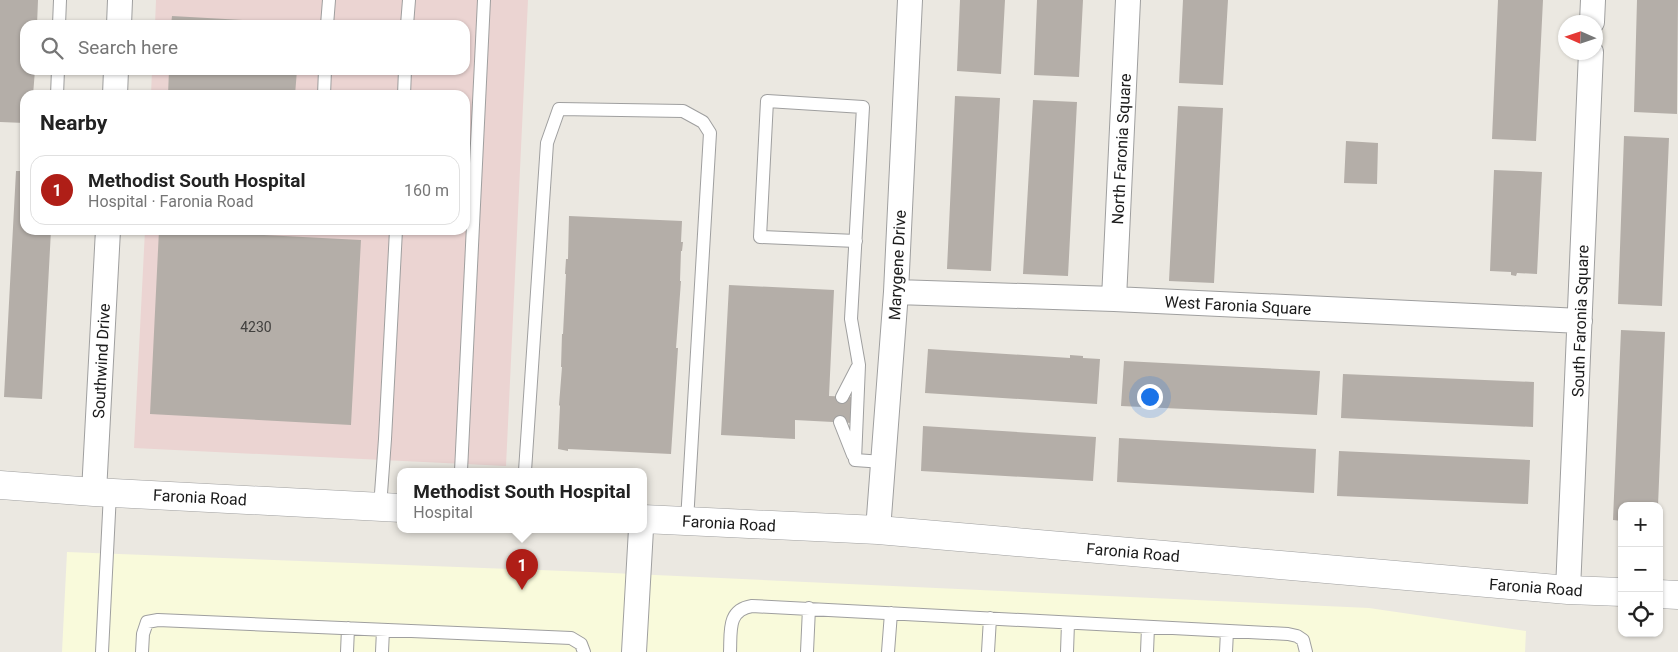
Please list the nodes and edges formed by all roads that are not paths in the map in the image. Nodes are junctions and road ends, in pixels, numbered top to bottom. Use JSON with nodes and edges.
{"nodes":[{"id":1,"x":60,"y":0,"type":"edge"},
{"id":2,"x":120,"y":0,"type":"edge"},
{"id":3,"x":329,"y":0,"type":"edge"},
{"id":4,"x":409,"y":0,"type":"edge"},
{"id":5,"x":484,"y":0,"type":"edge"},
{"id":6,"x":910,"y":0,"type":"edge"},
{"id":7,"x":1128,"y":0,"type":"edge"},
{"id":8,"x":1593,"y":0,"type":"edge"},
{"id":9,"x":1592,"y":15,"type":"edge"},
{"id":10,"x":59,"y":20,"type":"edge"},
{"id":11,"x":119,"y":20,"type":"edge"},
{"id":12,"x":327,"y":20,"type":"edge"},
{"id":13,"x":408,"y":20,"type":"edge"},
{"id":14,"x":1591,"y":60,"type":"edge"},
{"id":15,"x":58,"y":75,"type":"edge"},
{"id":16,"x":116,"y":75,"type":"edge"},
{"id":17,"x":325,"y":75,"type":"edge"},
{"id":18,"x":405,"y":75,"type":"edge"},
{"id":19,"x":57,"y":90,"type":"edge"},
{"id":20,"x":115,"y":90,"type":"edge"},
{"id":21,"x":324,"y":90,"type":"edge"},
{"id":22,"x":404,"y":90,"type":"edge"},
{"id":23,"x":108,"y":235,"type":"edge"},
{"id":24,"x":396,"y":235,"type":"edge"},
{"id":25,"x":856,"y":241,"type":"junction"},
{"id":26,"x":896,"y":292,"type":"junction"},
{"id":27,"x":1114,"y":299,"type":"junction"},
{"id":28,"x":1580,"y":321,"type":"junction"},
{"id":29,"x":859,"y":365,"type":"junction"},
{"id":30,"x":842,"y":396,"type":"dead end"},
{"id":31,"x":840,"y":422,"type":"dead end"},
{"id":32,"x":855,"y":460,"type":"junction"},
{"id":33,"x":883,"y":462,"type":"junction"},
{"id":34,"x":461,"y":468,"type":"edge"},
{"id":35,"x":525,"y":468,"type":"edge"},
{"id":36,"x":0,"y":485,"type":"edge"},
{"id":37,"x":102,"y":493,"type":"junction"},
{"id":38,"x":390,"y":507,"type":"edge"},
{"id":39,"x":647,"y":519,"type":"edge"},
{"id":40,"x":687,"y":521,"type":"junction"},
{"id":41,"x":878,"y":530,"type":"junction"},
{"id":42,"x":641,"y":533,"type":"edge"},
{"id":43,"x":1568,"y":590,"type":"junction"},
{"id":44,"x":1618,"y":592,"type":"edge"},
{"id":45,"x":1663,"y":594,"type":"edge"},
{"id":46,"x":1678,"y":594,"type":"edge"},
{"id":47,"x":809,"y":608,"type":"junction"},
{"id":48,"x":890,"y":613,"type":"junction"},
{"id":49,"x":990,"y":618,"type":"junction"},
{"id":50,"x":1068,"y":623,"type":"junction"},
{"id":51,"x":1148,"y":627,"type":"junction"},
{"id":52,"x":348,"y":628,"type":"junction"},
{"id":53,"x":383,"y":630,"type":"junction"},
{"id":54,"x":1227,"y":631,"type":"junction"},
{"id":55,"x":102,"y":652,"type":"edge"},
{"id":56,"x":142,"y":652,"type":"edge"},
{"id":57,"x":347,"y":652,"type":"edge"},
{"id":58,"x":382,"y":652,"type":"edge"},
{"id":59,"x":584,"y":652,"type":"edge"},
{"id":60,"x":634,"y":652,"type":"edge"},
{"id":61,"x":730,"y":652,"type":"edge"},
{"id":62,"x":807,"y":652,"type":"edge"},
{"id":63,"x":888,"y":652,"type":"edge"},
{"id":64,"x":988,"y":652,"type":"edge"},
{"id":65,"x":1067,"y":652,"type":"edge"},
{"id":66,"x":1147,"y":652,"type":"edge"},
{"id":67,"x":1226,"y":652,"type":"edge"},
{"id":68,"x":1306,"y":652,"type":"edge"}],
"edges":[{"from":1,"to":10,"type":"lane"},
{"from":2,"to":11,"type":"street"},
{"from":3,"to":12,"type":"lane"},
{"from":4,"to":13,"type":"lane"},
{"from":5,"to":34,"type":"lane"},
{"from":6,"to":26,"type":"street","name":"Marygene Drive"},
{"from":7,"to":27,"type":"street","name":"North Faronia Square"},
{"from":8,"to":9,"type":"street"},
{"from":14,"to":28,"type":"street","name":"South Faronia Square"},
{"from":15,"to":19,"type":"lane"},
{"from":16,"to":20,"type":"street"},
{"from":17,"to":21,"type":"lane"},
{"from":18,"to":22,"type":"lane"},
{"from":23,"to":37,"type":"street","name":"Southwind Drive"},
{"from":24,"to":38,"type":"lane"},
{"from":25,"to":25,"type":"lane"},
{"from":25,"to":29,"type":"lane"},
{"from":26,"to":27,"type":"street","name":"West Faronia Square"},
{"from":26,"to":33,"type":"street","name":"Marygene Drive"},
{"from":27,"to":28,"type":"street","name":"West Faronia Square"},
{"from":28,"to":43,"type":"street","name":"South Faronia Square"},
{"from":29,"to":30,"type":"lane"},
{"from":29,"to":32,"type":"lane"},
{"from":31,"to":32,"type":"lane"},
{"from":32,"to":33,"type":"lane"},
{"from":33,"to":41,"type":"street","name":"Marygene Drive"},
{"from":35,"to":40,"type":"lane"},
{"from":36,"to":37,"type":"street","name":"Faronia Road"},
{"from":37,"to":38,"type":"street","name":"Faronia Road"},
{"from":37,"to":55,"type":"lane"},
{"from":39,"to":40,"type":"street","name":"Faronia Road"},
{"from":40,"to":41,"type":"street","name":"Faronia Road"},
{"from":41,"to":43,"type":"street","name":"Faronia Road"},
{"from":42,"to":60,"type":"street"},
{"from":43,"to":44,"type":"street","name":"Faronia Road"},
{"from":45,"to":46,"type":"street"},
{"from":47,"to":48,"type":"lane"},
{"from":47,"to":61,"type":"lane"},
{"from":47,"to":62,"type":"lane"},
{"from":48,"to":49,"type":"lane"},
{"from":48,"to":63,"type":"lane"},
{"from":49,"to":50,"type":"lane"},
{"from":49,"to":64,"type":"lane"},
{"from":50,"to":51,"type":"lane"},
{"from":50,"to":65,"type":"lane"},
{"from":51,"to":54,"type":"lane"},
{"from":51,"to":66,"type":"lane"},
{"from":52,"to":53,"type":"lane"},
{"from":52,"to":56,"type":"lane"},
{"from":52,"to":57,"type":"lane"},
{"from":53,"to":58,"type":"lane"},
{"from":53,"to":59,"type":"lane"},
{"from":54,"to":67,"type":"lane"},
{"from":54,"to":68,"type":"lane"}]}
